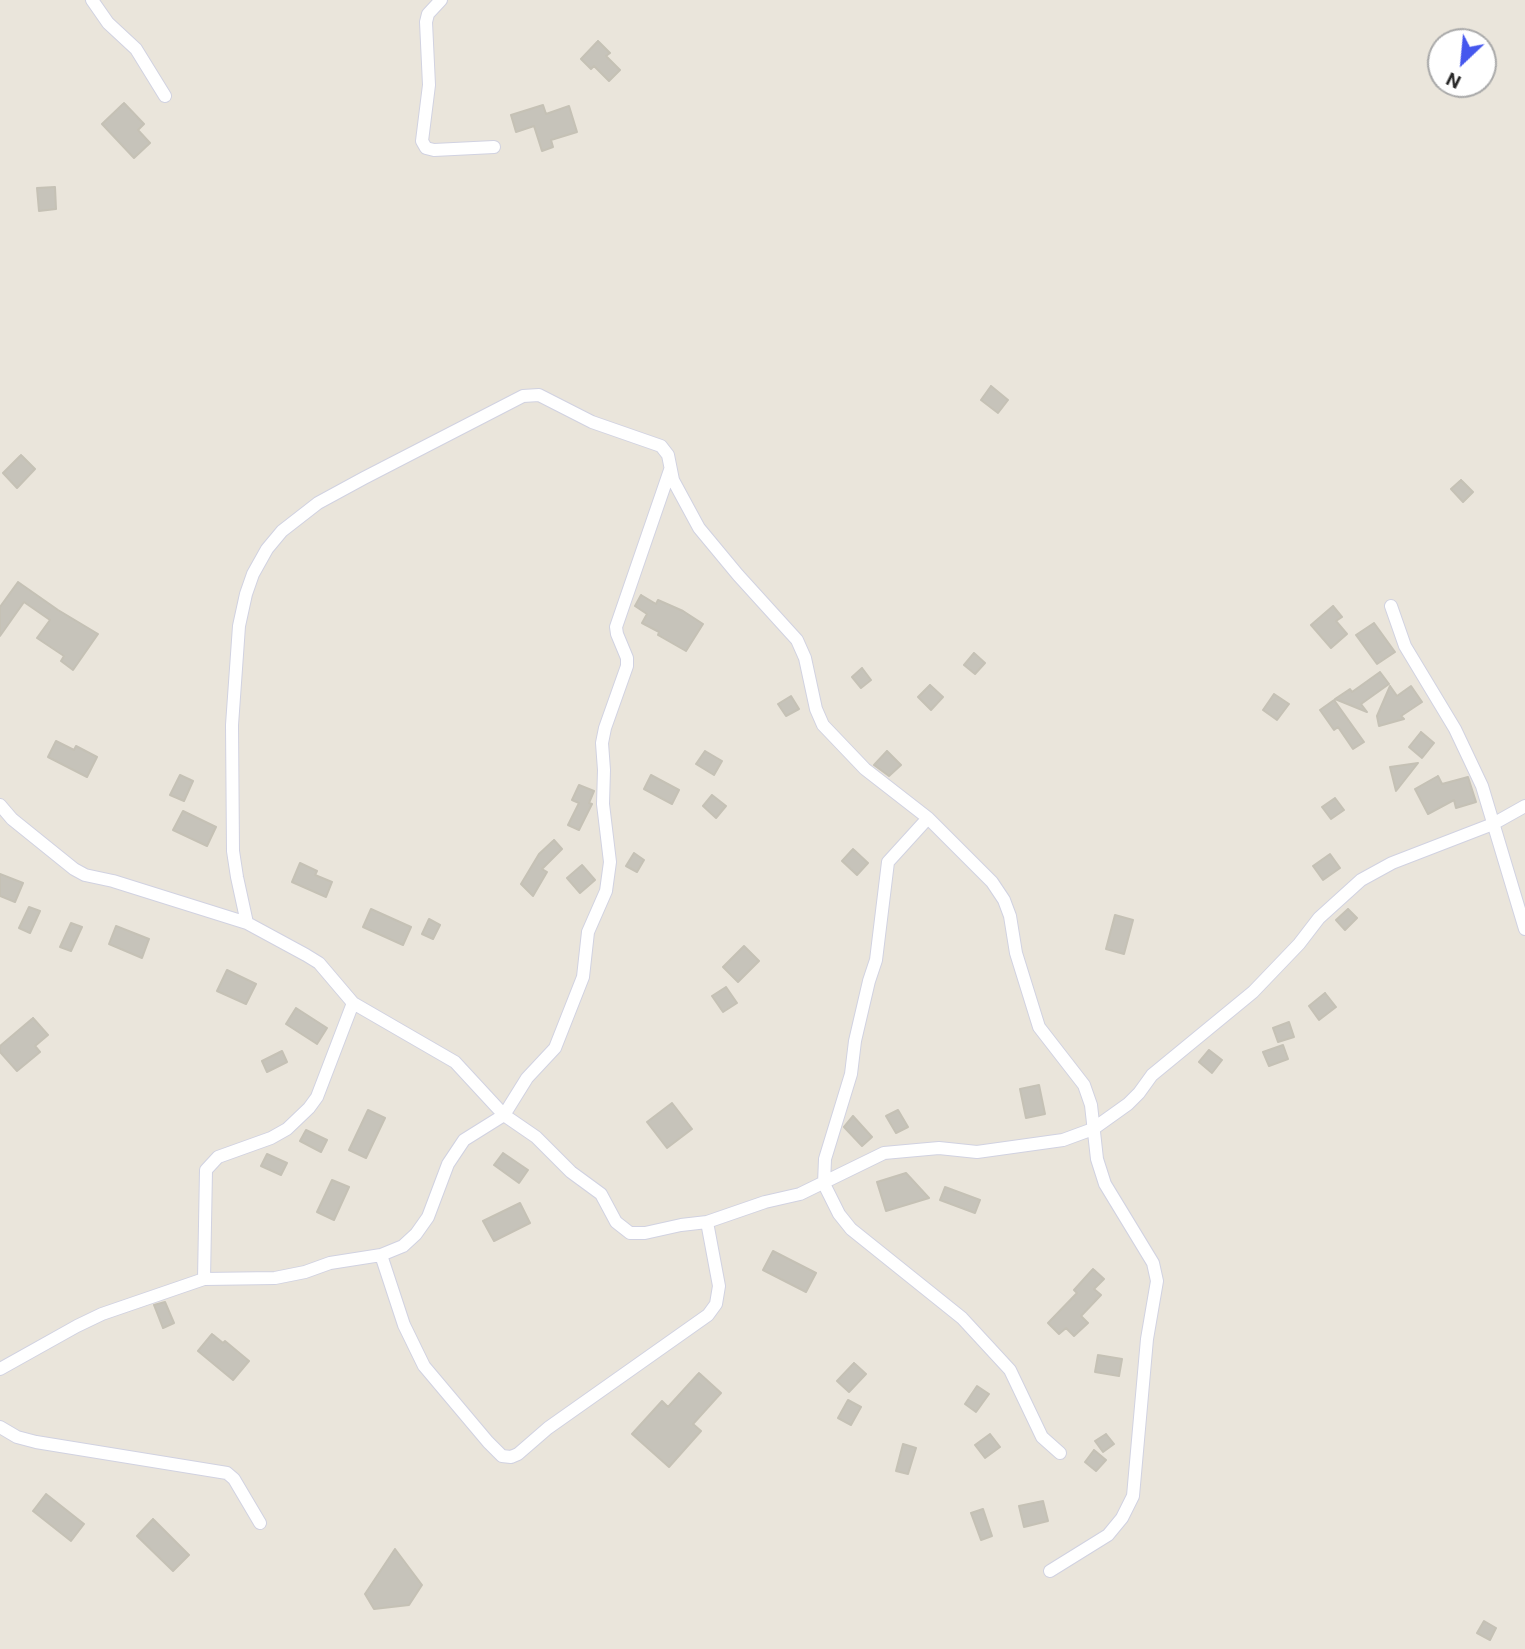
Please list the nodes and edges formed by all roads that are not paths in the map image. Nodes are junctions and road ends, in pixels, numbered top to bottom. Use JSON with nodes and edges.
{"nodes":[{"id":1,"x":92,"y":0,"type":"edge"},
{"id":2,"x":441,"y":0,"type":"edge"},
{"id":3,"x":165,"y":96,"type":"dead end"},
{"id":4,"x":494,"y":147,"type":"dead end"},
{"id":5,"x":670,"y":470,"type":"junction"},
{"id":6,"x":1391,"y":607,"type":"dead end"},
{"id":7,"x":0,"y":805,"type":"edge"},
{"id":8,"x":1525,"y":806,"type":"edge"},
{"id":9,"x":928,"y":818,"type":"junction"},
{"id":10,"x":1493,"y":824,"type":"junction"},
{"id":11,"x":247,"y":923,"type":"junction"},
{"id":12,"x":1525,"y":929,"type":"edge"},
{"id":13,"x":353,"y":1003,"type":"junction"},
{"id":14,"x":504,"y":1115,"type":"junction"},
{"id":15,"x":1093,"y":1129,"type":"junction"},
{"id":16,"x":824,"y":1184,"type":"junction"},
{"id":17,"x":707,"y":1222,"type":"junction"},
{"id":18,"x":381,"y":1255,"type":"junction"},
{"id":19,"x":204,"y":1279,"type":"junction"},
{"id":20,"x":0,"y":1369,"type":"edge"},
{"id":21,"x":0,"y":1427,"type":"edge"},
{"id":22,"x":1060,"y":1454,"type":"dead end"},
{"id":23,"x":260,"y":1523,"type":"dead end"},
{"id":24,"x":1051,"y":1571,"type":"dead end"}],
"edges":[{"from":1,"to":3,"type":"street"},
{"from":2,"to":4,"type":"street"},
{"from":5,"to":9,"type":"street"},
{"from":5,"to":11,"type":"street"},
{"from":5,"to":14,"type":"street"},
{"from":6,"to":10,"type":"street"},
{"from":7,"to":11,"type":"street"},
{"from":8,"to":10,"type":"street"},
{"from":9,"to":15,"type":"street"},
{"from":9,"to":16,"type":"street"},
{"from":10,"to":12,"type":"street"},
{"from":10,"to":15,"type":"street"},
{"from":11,"to":13,"type":"street"},
{"from":13,"to":14,"type":"street"},
{"from":13,"to":19,"type":"street"},
{"from":14,"to":17,"type":"street"},
{"from":14,"to":18,"type":"street"},
{"from":15,"to":16,"type":"street"},
{"from":15,"to":24,"type":"street"},
{"from":16,"to":17,"type":"street"},
{"from":16,"to":22,"type":"street"},
{"from":17,"to":18,"type":"street"},
{"from":18,"to":19,"type":"street"},
{"from":19,"to":20,"type":"street"},
{"from":21,"to":23,"type":"street"}]}
